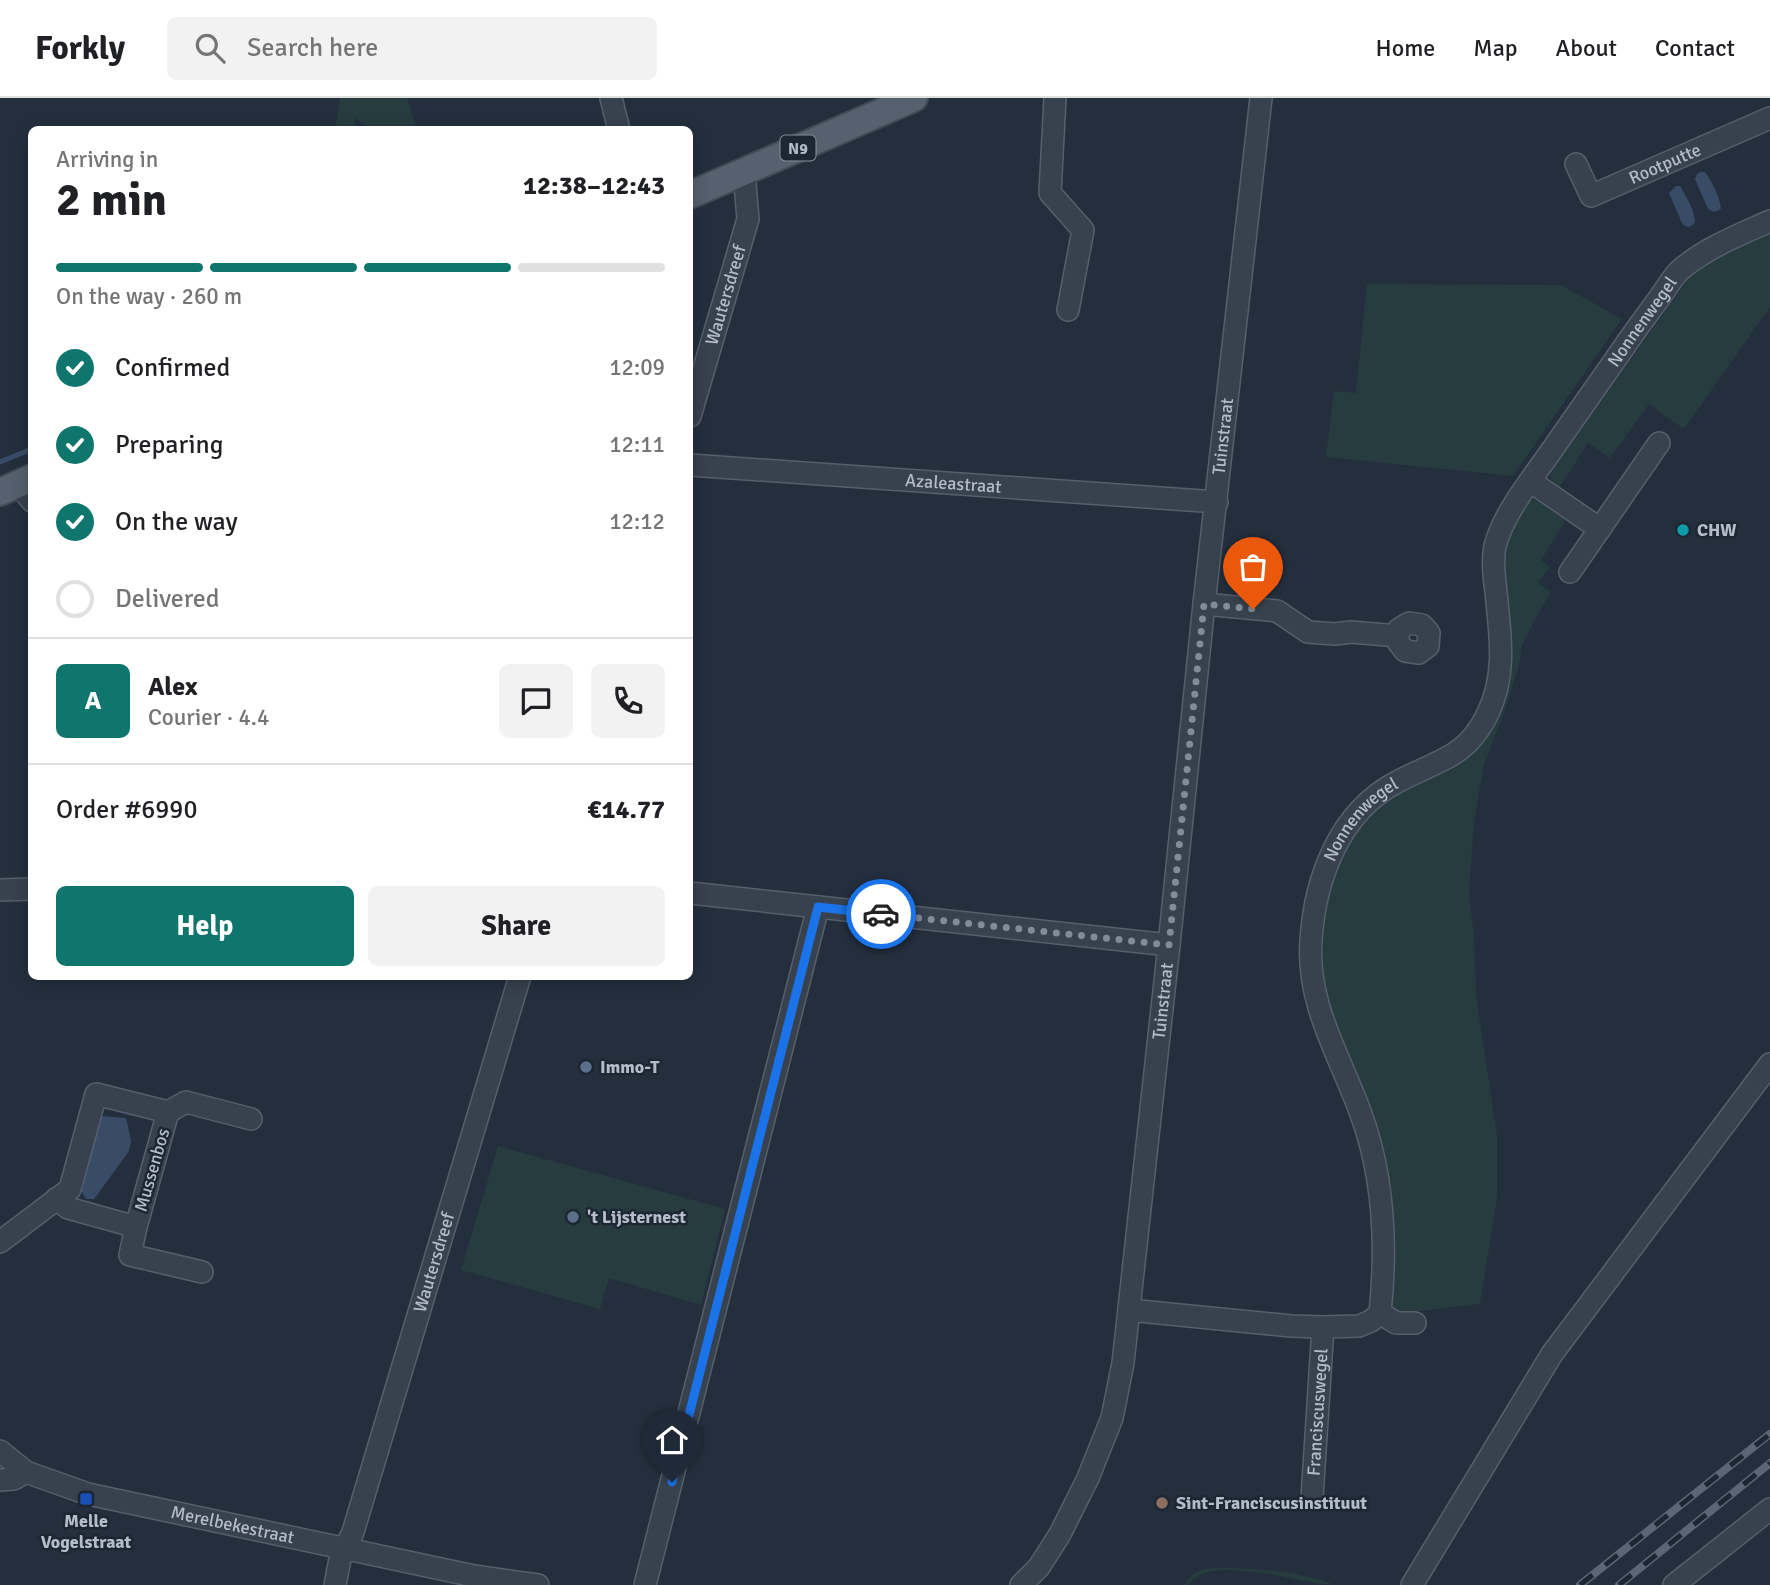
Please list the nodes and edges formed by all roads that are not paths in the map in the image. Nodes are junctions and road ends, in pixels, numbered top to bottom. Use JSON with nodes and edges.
{"nodes":[{"id":1,"x":611,"y":98,"type":"edge"},
{"id":2,"x":914,"y":98,"type":"edge"},
{"id":3,"x":1055,"y":98,"type":"edge"},
{"id":4,"x":1261,"y":98,"type":"edge"},
{"id":5,"x":1770,"y":118,"type":"edge"},
{"id":6,"x":618,"y":126,"type":"edge"},
{"id":7,"x":1576,"y":164,"type":"dead end"},
{"id":8,"x":744,"y":172,"type":"junction"},
{"id":9,"x":693,"y":194,"type":"edge"},
{"id":10,"x":1770,"y":220,"type":"edge"},
{"id":11,"x":1068,"y":310,"type":"dead end"},
{"id":12,"x":693,"y":406,"type":"edge"},
{"id":13,"x":1658,"y":443,"type":"dead end"},
{"id":14,"x":693,"y":465,"type":"edge"},
{"id":15,"x":1530,"y":481,"type":"junction"},
{"id":16,"x":1217,"y":502,"type":"junction"},
{"id":17,"x":1600,"y":529,"type":"junction"},
{"id":18,"x":1570,"y":572,"type":"dead end"},
{"id":19,"x":1204,"y":604,"type":"junction"},
{"id":20,"x":1398,"y":636,"type":"dead end"},
{"id":21,"x":28,"y":889,"type":"edge"},
{"id":22,"x":0,"y":890,"type":"edge"},
{"id":23,"x":693,"y":893,"type":"edge"},
{"id":24,"x":818,"y":907,"type":"junction"},
{"id":25,"x":1169,"y":945,"type":"junction"},
{"id":26,"x":519,"y":980,"type":"edge"},
{"id":27,"x":1770,"y":1064,"type":"edge"},
{"id":28,"x":168,"y":1112,"type":"junction"},
{"id":29,"x":251,"y":1119,"type":"dead end"},
{"id":30,"x":56,"y":1199,"type":"junction"},
{"id":31,"x":136,"y":1227,"type":"junction"},
{"id":32,"x":0,"y":1242,"type":"edge"},
{"id":33,"x":202,"y":1272,"type":"dead end"},
{"id":34,"x":1129,"y":1310,"type":"junction"},
{"id":35,"x":1380,"y":1313,"type":"junction"},
{"id":36,"x":1415,"y":1323,"type":"dead end"},
{"id":37,"x":1322,"y":1327,"type":"junction"},
{"id":38,"x":0,"y":1451,"type":"edge"},
{"id":39,"x":26,"y":1472,"type":"junction"},
{"id":40,"x":0,"y":1480,"type":"edge"},
{"id":41,"x":1312,"y":1497,"type":"dead end"},
{"id":42,"x":1770,"y":1509,"type":"edge"},
{"id":43,"x":346,"y":1549,"type":"junction"},
{"id":44,"x":474,"y":1576,"type":"junction"},
{"id":45,"x":335,"y":1585,"type":"edge"},
{"id":46,"x":501,"y":1585,"type":"edge"},
{"id":47,"x":538,"y":1585,"type":"edge"},
{"id":48,"x":645,"y":1585,"type":"edge"},
{"id":49,"x":1021,"y":1585,"type":"edge"},
{"id":50,"x":1412,"y":1585,"type":"edge"},
{"id":51,"x":1674,"y":1585,"type":"edge"}],
"edges":[{"from":1,"to":6,"type":"street"},
{"from":2,"to":8,"type":"main road","number":"N9"},
{"from":3,"to":11,"type":"street"},
{"from":4,"to":16,"type":"street","name":"Tuinstraat"},
{"from":5,"to":7,"type":"street","name":"Rootputte"},
{"from":8,"to":9,"type":"main road","number":"N9"},
{"from":8,"to":12,"type":"street","name":"Wautersdreef"},
{"from":10,"to":15,"type":"street","name":"Nonnenwegel"},
{"from":13,"to":17,"type":"street"},
{"from":14,"to":16,"type":"street","name":"Azaleastraat"},
{"from":15,"to":17,"type":"street"},
{"from":15,"to":35,"type":"street","name":"Nonnenwegel"},
{"from":16,"to":19,"type":"street","name":"Tuinstraat"},
{"from":17,"to":18,"type":"street"},
{"from":19,"to":20,"type":"street"},
{"from":19,"to":25,"type":"street","name":"Tuinstraat"},
{"from":21,"to":22,"type":"street"},
{"from":23,"to":24,"type":"street"},
{"from":24,"to":25,"type":"street"},
{"from":24,"to":48,"type":"street"},
{"from":25,"to":34,"type":"street","name":"Tuinstraat"},
{"from":26,"to":43,"type":"street","name":"Wautersdreef"},
{"from":27,"to":50,"type":"street"},
{"from":28,"to":29,"type":"street","name":"Mussenbos"},
{"from":28,"to":30,"type":"street","name":"Mussenbos"},
{"from":28,"to":31,"type":"street","name":"Mussenbos"},
{"from":30,"to":31,"type":"street","name":"Mussenbos"},
{"from":30,"to":32,"type":"street","name":"Mussenbos"},
{"from":31,"to":33,"type":"street","name":"Mussenbos"},
{"from":34,"to":37,"type":"street"},
{"from":34,"to":49,"type":"street","name":"Tuinstraat"},
{"from":35,"to":36,"type":"street"},
{"from":35,"to":37,"type":"street"},
{"from":37,"to":41,"type":"street","name":"Franciscuswegel"},
{"from":38,"to":39,"type":"street","name":"Merelbekestraat"},
{"from":39,"to":40,"type":"street"},
{"from":39,"to":43,"type":"street","name":"Merelbekestraat"},
{"from":42,"to":51,"type":"street"},
{"from":43,"to":44,"type":"street","name":"Merelbekestraat"},
{"from":43,"to":45,"type":"street","name":"Wautersdreef"},
{"from":44,"to":46,"type":"street","name":"Merelbekestraat"},
{"from":44,"to":47,"type":"street","name":"Merelbekestraat"}]}
